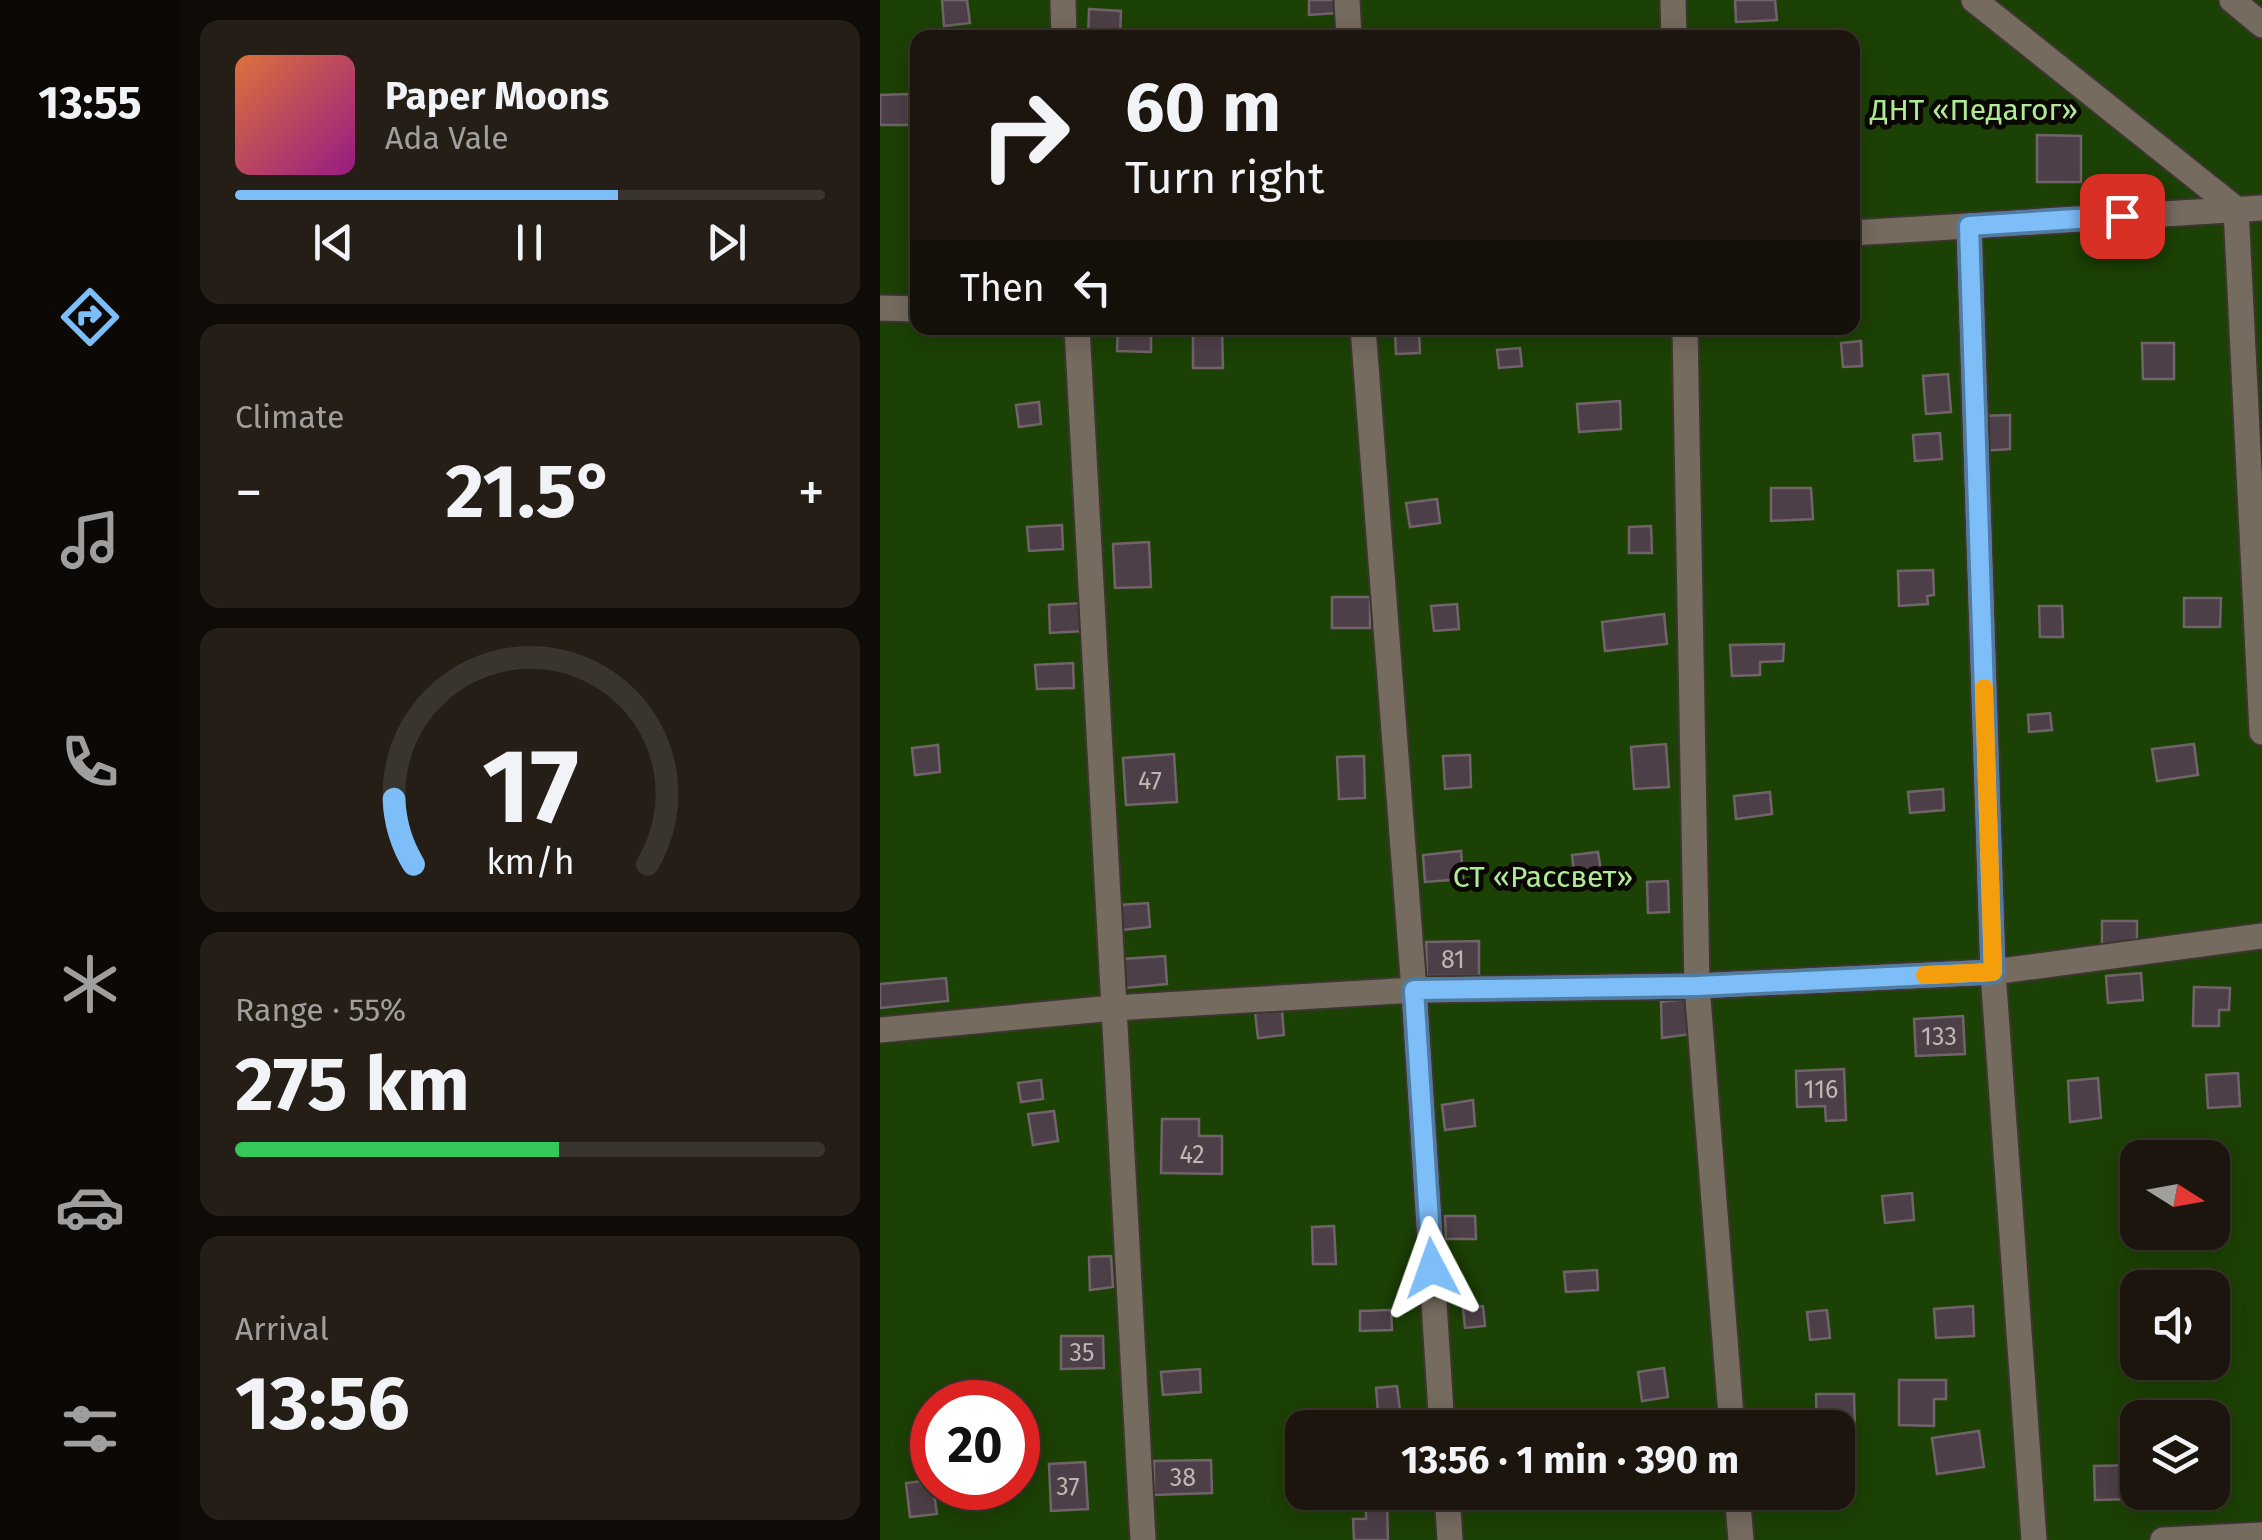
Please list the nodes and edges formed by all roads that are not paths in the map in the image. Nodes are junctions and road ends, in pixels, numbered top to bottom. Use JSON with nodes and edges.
{"nodes":[{"id":1,"x":1063,"y":0,"type":"edge"},
{"id":2,"x":1347,"y":0,"type":"edge"},
{"id":3,"x":1672,"y":0,"type":"edge"},
{"id":4,"x":1974,"y":0,"type":"edge"},
{"id":5,"x":2232,"y":0,"type":"edge"},
{"id":6,"x":2262,"y":24,"type":"edge"},
{"id":7,"x":1064,"y":30,"type":"edge"},
{"id":8,"x":1349,"y":30,"type":"edge"},
{"id":9,"x":1674,"y":30,"type":"edge"},
{"id":10,"x":2249,"y":208,"type":"edge"},
{"id":11,"x":1969,"y":226,"type":"junction"},
{"id":12,"x":1860,"y":233,"type":"edge"},
{"id":13,"x":880,"y":308,"type":"edge"},
{"id":14,"x":910,"y":310,"type":"edge"},
{"id":15,"x":1077,"y":335,"type":"edge"},
{"id":16,"x":1364,"y":335,"type":"edge"},
{"id":17,"x":1685,"y":335,"type":"edge"},
{"id":18,"x":2262,"y":732,"type":"edge"},
{"id":19,"x":2262,"y":936,"type":"edge"},
{"id":20,"x":1993,"y":972,"type":"junction"},
{"id":21,"x":1697,"y":986,"type":"junction"},
{"id":22,"x":1414,"y":990,"type":"junction"},
{"id":23,"x":1113,"y":1008,"type":"junction"},
{"id":24,"x":880,"y":1030,"type":"edge"},
{"id":25,"x":1441,"y":1410,"type":"edge"},
{"id":26,"x":1731,"y":1410,"type":"edge"},
{"id":27,"x":1448,"y":1510,"type":"edge"},
{"id":28,"x":1738,"y":1510,"type":"edge"},
{"id":29,"x":2262,"y":1535,"type":"edge"},
{"id":30,"x":1143,"y":1540,"type":"edge"},
{"id":31,"x":1450,"y":1540,"type":"edge"},
{"id":32,"x":1740,"y":1540,"type":"edge"},
{"id":33,"x":2034,"y":1540,"type":"edge"},
{"id":34,"x":2162,"y":1540,"type":"edge"}],
"edges":[{"from":1,"to":7,"type":"lane"},
{"from":2,"to":8,"type":"lane"},
{"from":3,"to":9,"type":"lane"},
{"from":4,"to":10,"type":"lane"},
{"from":5,"to":6,"type":"lane"},
{"from":10,"to":11,"type":"lane"},
{"from":10,"to":18,"type":"lane"},
{"from":11,"to":12,"type":"lane"},
{"from":11,"to":20,"type":"lane"},
{"from":13,"to":14,"type":"lane"},
{"from":15,"to":23,"type":"lane"},
{"from":16,"to":22,"type":"lane"},
{"from":17,"to":21,"type":"lane"},
{"from":19,"to":20,"type":"lane"},
{"from":20,"to":21,"type":"lane"},
{"from":20,"to":33,"type":"lane"},
{"from":21,"to":22,"type":"lane"},
{"from":21,"to":26,"type":"lane"},
{"from":22,"to":23,"type":"lane"},
{"from":22,"to":25,"type":"lane"},
{"from":23,"to":24,"type":"lane"},
{"from":23,"to":30,"type":"lane"},
{"from":27,"to":31,"type":"lane"},
{"from":28,"to":32,"type":"lane"},
{"from":29,"to":34,"type":"lane"}]}
